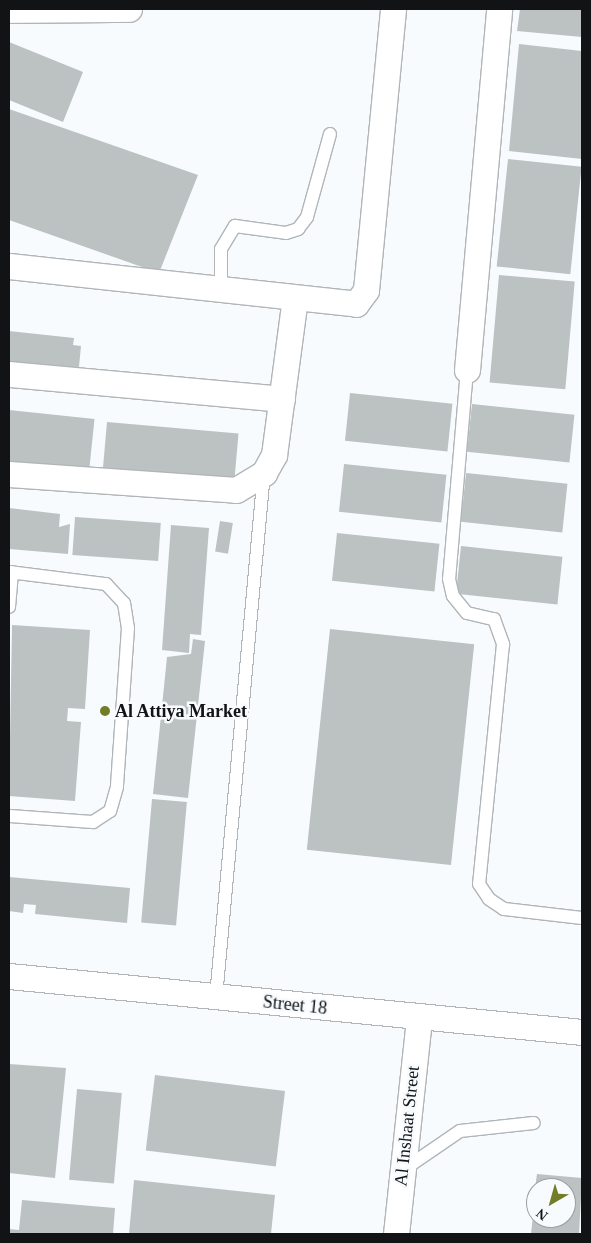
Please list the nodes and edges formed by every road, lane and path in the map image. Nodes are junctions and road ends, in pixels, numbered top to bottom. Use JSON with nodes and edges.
{"nodes":[{"id":1,"x":130,"y":9,"type":"edge"},
{"id":2,"x":393,"y":9,"type":"edge"},
{"id":3,"x":499,"y":9,"type":"edge"},
{"id":4,"x":9,"y":10,"type":"edge"},
{"id":5,"x":330,"y":134,"type":"dead end"},
{"id":6,"x":9,"y":266,"type":"edge"},
{"id":7,"x":221,"y":290,"type":"junction"},
{"id":8,"x":295,"y":298,"type":"junction"},
{"id":9,"x":467,"y":370,"type":"joint"},
{"id":10,"x":9,"y":374,"type":"edge"},
{"id":11,"x":282,"y":399,"type":"junction"},
{"id":12,"x":264,"y":473,"type":"junction"},
{"id":13,"x":9,"y":474,"type":"edge"},
{"id":14,"x":10,"y":572,"type":"edge"},
{"id":15,"x":9,"y":607,"type":"edge"},
{"id":16,"x":9,"y":816,"type":"edge"},
{"id":17,"x":582,"y":918,"type":"edge"},
{"id":18,"x":9,"y":976,"type":"edge"},
{"id":19,"x":216,"y":997,"type":"junction"},
{"id":20,"x":419,"y":1017,"type":"junction"},
{"id":21,"x":582,"y":1032,"type":"edge"},
{"id":22,"x":534,"y":1123,"type":"dead end"},
{"id":23,"x":403,"y":1170,"type":"junction"},
{"id":24,"x":396,"y":1234,"type":"edge"}],
"edges":[{"from":1,"to":4,"type":"street"},
{"from":2,"to":8,"type":"street"},
{"from":3,"to":9,"type":"street"},
{"from":5,"to":7,"type":"lane"},
{"from":6,"to":7,"type":"street"},
{"from":7,"to":8,"type":"street"},
{"from":8,"to":11,"type":"street"},
{"from":9,"to":17,"type":"lane"},
{"from":10,"to":11,"type":"street"},
{"from":11,"to":12,"type":"street"},
{"from":12,"to":13,"type":"street"},
{"from":12,"to":19,"type":"lane"},
{"from":14,"to":15,"type":"lane"},
{"from":14,"to":16,"type":"lane"},
{"from":18,"to":19,"type":"street","name":"Street 18"},
{"from":19,"to":20,"type":"street","name":"Street 18"},
{"from":20,"to":21,"type":"street","name":"Street 18"},
{"from":20,"to":23,"type":"street","name":"Al Inshaat Street"},
{"from":22,"to":23,"type":"lane"},
{"from":23,"to":24,"type":"street","name":"Al Inshaat Street"}]}
